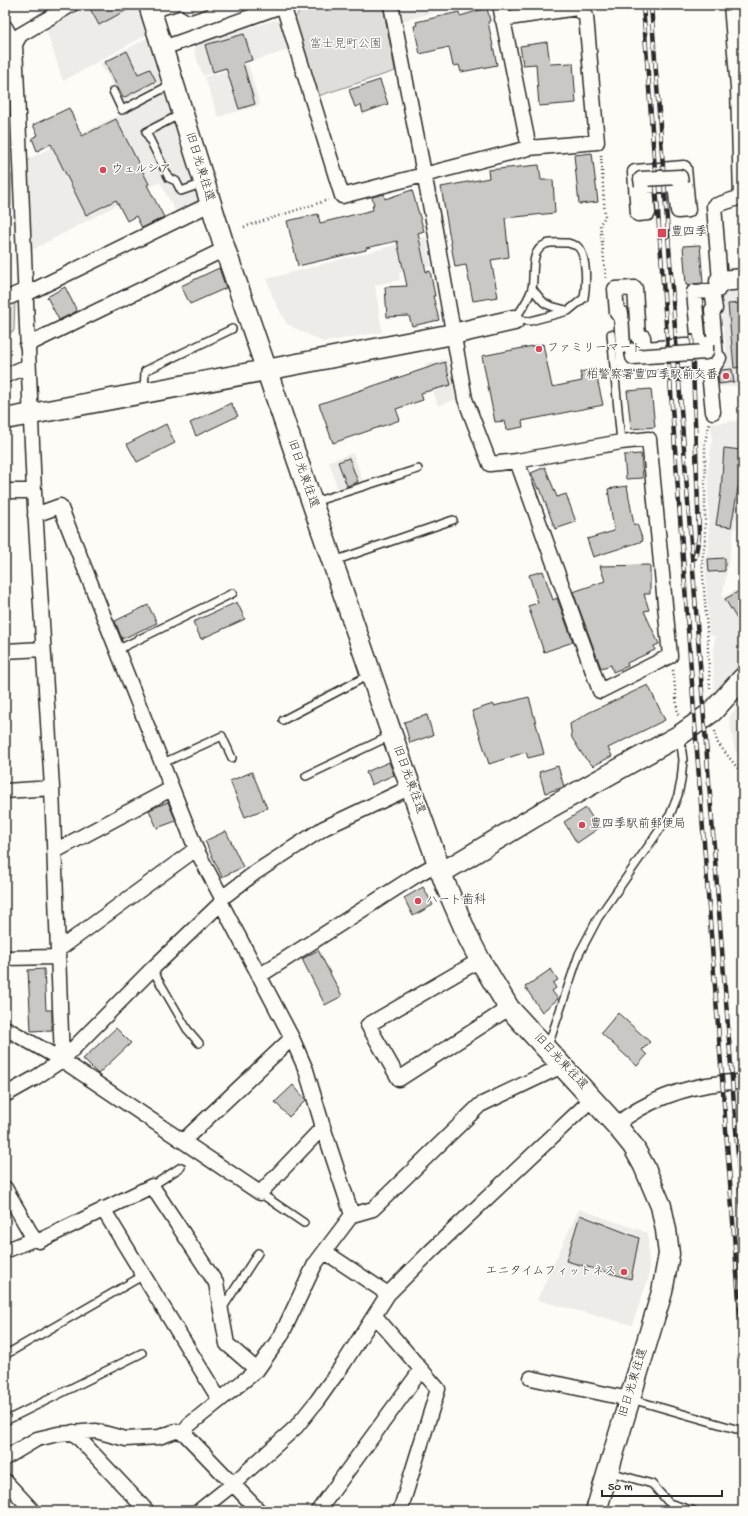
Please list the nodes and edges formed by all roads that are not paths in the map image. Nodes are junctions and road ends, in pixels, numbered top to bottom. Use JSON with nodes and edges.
{"nodes":[{"id":1,"x":71,"y":5,"type":"edge"},
{"id":2,"x":205,"y":5,"type":"edge"},
{"id":3,"x":391,"y":5,"type":"edge"},
{"id":4,"x":500,"y":5,"type":"edge"},
{"id":5,"x":731,"y":5,"type":"edge"},
{"id":6,"x":279,"y":6,"type":"edge"},
{"id":7,"x":151,"y":10,"type":"edge"},
{"id":8,"x":502,"y":19,"type":"junction"},
{"id":9,"x":5,"y":27,"type":"edge"},
{"id":10,"x":15,"y":44,"type":"junction"},
{"id":11,"x":163,"y":48,"type":"junction"},
{"id":12,"x":174,"y":83,"type":"junction"},
{"id":13,"x":741,"y":87,"type":"edge"},
{"id":14,"x":113,"y":91,"type":"dead end"},
{"id":15,"x":182,"y":113,"type":"junction"},
{"id":16,"x":529,"y":148,"type":"junction"},
{"id":17,"x":424,"y":174,"type":"junction"},
{"id":18,"x":204,"y":183,"type":"junction"},
{"id":19,"x":681,"y":183,"type":"dead end"},
{"id":20,"x":642,"y":185,"type":"dead end"},
{"id":21,"x":210,"y":204,"type":"junction"},
{"id":22,"x":638,"y":214,"type":"joint"},
{"id":23,"x":224,"y":249,"type":"junction"},
{"id":24,"x":743,"y":279,"type":"edge"},
{"id":25,"x":720,"y":281,"type":"junction"},
{"id":26,"x":532,"y":288,"type":"junction"},
{"id":27,"x":26,"y":292,"type":"junction"},
{"id":28,"x":694,"y":292,"type":"joint"},
{"id":29,"x":5,"y":299,"type":"edge"},
{"id":30,"x":568,"y":311,"type":"junction"},
{"id":31,"x":514,"y":320,"type":"junction"},
{"id":32,"x":232,"y":329,"type":"dead end"},
{"id":33,"x":453,"y":334,"type":"junction"},
{"id":34,"x":611,"y":334,"type":"dead end"},
{"id":35,"x":706,"y":344,"type":"dead end"},
{"id":36,"x":27,"y":345,"type":"junction"},
{"id":37,"x":632,"y":351,"type":"dead end"},
{"id":38,"x":28,"y":366,"type":"junction"},
{"id":39,"x":266,"y":370,"type":"junction"},
{"id":40,"x":5,"y":376,"type":"edge"},
{"id":41,"x":144,"y":393,"type":"junction"},
{"id":42,"x":713,"y":412,"type":"road end"},
{"id":43,"x":30,"y":414,"type":"junction"},
{"id":44,"x":5,"y":419,"type":"edge"},
{"id":45,"x":621,"y":442,"type":"junction"},
{"id":46,"x":517,"y":461,"type":"junction"},
{"id":47,"x":418,"y":469,"type":"dead end"},
{"id":48,"x":5,"y":491,"type":"edge"},
{"id":49,"x":34,"y":491,"type":"junction"},
{"id":50,"x":312,"y":503,"type":"junction"},
{"id":51,"x":35,"y":515,"type":"junction"},
{"id":52,"x":453,"y":520,"type":"dead end"},
{"id":53,"x":333,"y":562,"type":"junction"},
{"id":54,"x":233,"y":593,"type":"dead end"},
{"id":55,"x":43,"y":649,"type":"junction"},
{"id":56,"x":117,"y":650,"type":"junction"},
{"id":57,"x":5,"y":651,"type":"edge"},
{"id":58,"x":371,"y":674,"type":"junction"},
{"id":59,"x":743,"y":678,"type":"edge"},
{"id":60,"x":283,"y":720,"type":"dead end"},
{"id":61,"x":392,"y":735,"type":"junction"},
{"id":62,"x":680,"y":735,"type":"junction"},
{"id":63,"x":232,"y":758,"type":"dead end"},
{"id":64,"x":161,"y":764,"type":"junction"},
{"id":65,"x":306,"y":776,"type":"dead end"},
{"id":66,"x":411,"y":787,"type":"junction"},
{"id":67,"x":52,"y":788,"type":"junction"},
{"id":68,"x":171,"y":789,"type":"junction"},
{"id":69,"x":5,"y":791,"type":"edge"},
{"id":70,"x":196,"y":849,"type":"junction"},
{"id":71,"x":55,"y":851,"type":"junction"},
{"id":72,"x":440,"y":868,"type":"junction"},
{"id":73,"x":222,"y":900,"type":"junction"},
{"id":74,"x":58,"y":954,"type":"junction"},
{"id":75,"x":5,"y":958,"type":"edge"},
{"id":76,"x":480,"y":960,"type":"junction"},
{"id":77,"x":152,"y":968,"type":"junction"},
{"id":78,"x":259,"y":976,"type":"junction"},
{"id":79,"x":509,"y":1008,"type":"junction"},
{"id":80,"x":5,"y":1028,"type":"edge"},
{"id":81,"x":292,"y":1038,"type":"junction"},
{"id":82,"x":199,"y":1043,"type":"dead end"},
{"id":83,"x":547,"y":1049,"type":"junction"},
{"id":84,"x":62,"y":1060,"type":"junction"},
{"id":85,"x":562,"y":1066,"type":"junction"},
{"id":86,"x":743,"y":1082,"type":"edge"},
{"id":87,"x":5,"y":1095,"type":"edge"},
{"id":88,"x":593,"y":1098,"type":"junction"},
{"id":89,"x":616,"y":1125,"type":"junction"},
{"id":90,"x":323,"y":1127,"type":"junction"},
{"id":91,"x":183,"y":1141,"type":"junction"},
{"id":92,"x":182,"y":1167,"type":"dead end"},
{"id":93,"x":152,"y":1186,"type":"junction"},
{"id":94,"x":5,"y":1188,"type":"edge"},
{"id":95,"x":260,"y":1193,"type":"junction"},
{"id":96,"x":103,"y":1209,"type":"junction"},
{"id":97,"x":352,"y":1215,"type":"junction"},
{"id":98,"x":304,"y":1223,"type":"dead end"},
{"id":99,"x":34,"y":1239,"type":"junction"},
{"id":100,"x":5,"y":1251,"type":"edge"},
{"id":101,"x":325,"y":1252,"type":"junction"},
{"id":102,"x":258,"y":1253,"type":"dead end"},
{"id":103,"x":144,"y":1275,"type":"junction"},
{"id":104,"x":388,"y":1294,"type":"junction"},
{"id":105,"x":222,"y":1309,"type":"junction"},
{"id":106,"x":375,"y":1316,"type":"junction"},
{"id":107,"x":142,"y":1353,"type":"dead end"},
{"id":108,"x":5,"y":1354,"type":"edge"},
{"id":109,"x":257,"y":1370,"type":"junction"},
{"id":110,"x":421,"y":1370,"type":"junction"},
{"id":111,"x":532,"y":1378,"type":"dead end"},
{"id":112,"x":629,"y":1398,"type":"junction"},
{"id":113,"x":219,"y":1399,"type":"junction"},
{"id":114,"x":5,"y":1421,"type":"edge"},
{"id":115,"x":736,"y":1429,"type":"dead end"},
{"id":116,"x":73,"y":1432,"type":"junction"},
{"id":117,"x":184,"y":1433,"type":"junction"},
{"id":118,"x":5,"y":1458,"type":"edge"},
{"id":119,"x":608,"y":1471,"type":"junction"},
{"id":120,"x":5,"y":1481,"type":"edge"},
{"id":121,"x":233,"y":1484,"type":"junction"},
{"id":122,"x":33,"y":1511,"type":"edge"},
{"id":123,"x":147,"y":1511,"type":"edge"},
{"id":124,"x":199,"y":1511,"type":"edge"},
{"id":125,"x":259,"y":1511,"type":"edge"},
{"id":126,"x":318,"y":1511,"type":"edge"},
{"id":127,"x":400,"y":1511,"type":"edge"},
{"id":128,"x":596,"y":1511,"type":"edge"},
{"id":129,"x":694,"y":1511,"type":"edge"}],
"edges":[{"from":1,"to":10,"type":"street"},
{"from":2,"to":7,"type":"lane"},
{"from":3,"to":17,"type":"street"},
{"from":4,"to":8,"type":"street"},
{"from":5,"to":13,"type":"street"},
{"from":6,"to":11,"type":"street"},
{"from":6,"to":17,"type":"street"},
{"from":7,"to":11,"type":"street","name":"旧日光東往還"},
{"from":8,"to":16,"type":"street"},
{"from":8,"to":16,"type":"street"},
{"from":9,"to":10,"type":"street"},
{"from":10,"to":27,"type":"street"},
{"from":11,"to":12,"type":"street","name":"旧日光東往還"},
{"from":12,"to":14,"type":"lane"},
{"from":12,"to":15,"type":"street","name":"旧日光東往還"},
{"from":13,"to":25,"type":"street"},
{"from":15,"to":18,"type":"street","name":"旧日光東往還"},
{"from":15,"to":18,"type":"lane"},
{"from":16,"to":17,"type":"street"},
{"from":17,"to":33,"type":"street"},
{"from":18,"to":21,"type":"street","name":"旧日光東往還"},
{"from":19,"to":20,"type":"street","bridge":true},
{"from":21,"to":23,"type":"street","name":"旧日光東往還"},
{"from":21,"to":27,"type":"street"},
{"from":22,"to":22,"type":"street"},
{"from":23,"to":36,"type":"street"},
{"from":23,"to":39,"type":"street","name":"旧日光東往還"},
{"from":24,"to":25,"type":"street"},
{"from":25,"to":42,"type":"street"},
{"from":26,"to":30,"type":"lane"},
{"from":26,"to":30,"type":"lane"},
{"from":26,"to":31,"type":"lane"},
{"from":27,"to":29,"type":"street"},
{"from":27,"to":36,"type":"street"},
{"from":28,"to":28,"type":"street"},
{"from":30,"to":31,"type":"lane"},
{"from":31,"to":33,"type":"street"},
{"from":32,"to":41,"type":"lane"},
{"from":33,"to":39,"type":"street"},
{"from":33,"to":46,"type":"street"},
{"from":34,"to":45,"type":"lane"},
{"from":35,"to":37,"type":"street","bridge":true},
{"from":36,"to":38,"type":"street"},
{"from":38,"to":40,"type":"street"},
{"from":38,"to":43,"type":"street"},
{"from":39,"to":41,"type":"street"},
{"from":39,"to":50,"type":"street","name":"旧日光東往還"},
{"from":41,"to":43,"type":"street"},
{"from":43,"to":44,"type":"street"},
{"from":43,"to":49,"type":"street"},
{"from":45,"to":46,"type":"street"},
{"from":45,"to":46,"type":"street"},
{"from":47,"to":50,"type":"lane"},
{"from":48,"to":49,"type":"street"},
{"from":49,"to":51,"type":"street"},
{"from":50,"to":53,"type":"street","name":"旧日光東往還"},
{"from":51,"to":55,"type":"street"},
{"from":51,"to":56,"type":"street"},
{"from":52,"to":53,"type":"lane"},
{"from":53,"to":58,"type":"street","name":"旧日光東往還"},
{"from":54,"to":56,"type":"lane"},
{"from":55,"to":57,"type":"street"},
{"from":55,"to":67,"type":"street"},
{"from":56,"to":64,"type":"street"},
{"from":58,"to":60,"type":"lane"},
{"from":58,"to":61,"type":"street","name":"旧日光東往還"},
{"from":59,"to":62,"type":"street"},
{"from":61,"to":65,"type":"lane"},
{"from":61,"to":66,"type":"street","name":"旧日光東往還"},
{"from":62,"to":72,"type":"street"},
{"from":62,"to":83,"type":"lane"},
{"from":63,"to":64,"type":"lane"},
{"from":64,"to":68,"type":"street"},
{"from":66,"to":72,"type":"street","name":"旧日光東往還"},
{"from":66,"to":73,"type":"street"},
{"from":67,"to":69,"type":"street"},
{"from":67,"to":71,"type":"street"},
{"from":68,"to":70,"type":"street"},
{"from":68,"to":71,"type":"street"},
{"from":70,"to":73,"type":"street"},
{"from":70,"to":74,"type":"street"},
{"from":71,"to":74,"type":"street"},
{"from":72,"to":76,"type":"street","name":"旧日光東往還"},
{"from":72,"to":78,"type":"street"},
{"from":73,"to":77,"type":"street"},
{"from":73,"to":78,"type":"street"},
{"from":74,"to":75,"type":"street"},
{"from":74,"to":84,"type":"street"},
{"from":76,"to":79,"type":"street","name":"旧日光東往還"},
{"from":76,"to":79,"type":"street"},
{"from":77,"to":82,"type":"lane"},
{"from":77,"to":84,"type":"street"},
{"from":78,"to":81,"type":"street"},
{"from":79,"to":83,"type":"street","name":"旧日光東往還"},
{"from":80,"to":84,"type":"street"},
{"from":81,"to":90,"type":"street"},
{"from":81,"to":91,"type":"street"},
{"from":83,"to":85,"type":"street","name":"旧日光東往還"},
{"from":84,"to":87,"type":"street"},
{"from":84,"to":91,"type":"street"},
{"from":85,"to":88,"type":"street","name":"旧日光東往還"},
{"from":85,"to":97,"type":"street"},
{"from":86,"to":89,"type":"street"},
{"from":88,"to":89,"type":"street","name":"旧日光東往還"},
{"from":88,"to":104,"type":"street"},
{"from":89,"to":112,"type":"street","name":"旧日光東往還"},
{"from":90,"to":95,"type":"street"},
{"from":90,"to":97,"type":"street"},
{"from":91,"to":95,"type":"street"},
{"from":92,"to":93,"type":"lane"},
{"from":93,"to":96,"type":"street"},
{"from":93,"to":105,"type":"street"},
{"from":94,"to":99,"type":"street"},
{"from":95,"to":98,"type":"lane"},
{"from":96,"to":99,"type":"street"},
{"from":96,"to":103,"type":"street"},
{"from":97,"to":101,"type":"street"},
{"from":99,"to":100,"type":"street"},
{"from":101,"to":104,"type":"street"},
{"from":101,"to":109,"type":"street"},
{"from":102,"to":105,"type":"lane"},
{"from":103,"to":108,"type":"lane"},
{"from":103,"to":113,"type":"street"},
{"from":104,"to":106,"type":"street"},
{"from":105,"to":109,"type":"street"},
{"from":106,"to":110,"type":"street"},
{"from":106,"to":121,"type":"street"},
{"from":107,"to":114,"type":"lane"},
{"from":109,"to":113,"type":"street"},
{"from":110,"to":126,"type":"street"},
{"from":110,"to":127,"type":"street"},
{"from":111,"to":112,"type":"street"},
{"from":112,"to":115,"type":"lane"},
{"from":112,"to":119,"type":"street","name":"旧日光東往還"},
{"from":113,"to":117,"type":"street"},
{"from":116,"to":117,"type":"street"},
{"from":116,"to":118,"type":"street"},
{"from":116,"to":123,"type":"street"},
{"from":117,"to":121,"type":"street"},
{"from":119,"to":128,"type":"street","name":"旧日光東往還"},
{"from":119,"to":129,"type":"lane"},
{"from":120,"to":122,"type":"street"},
{"from":121,"to":124,"type":"street"},
{"from":121,"to":125,"type":"street"}]}
